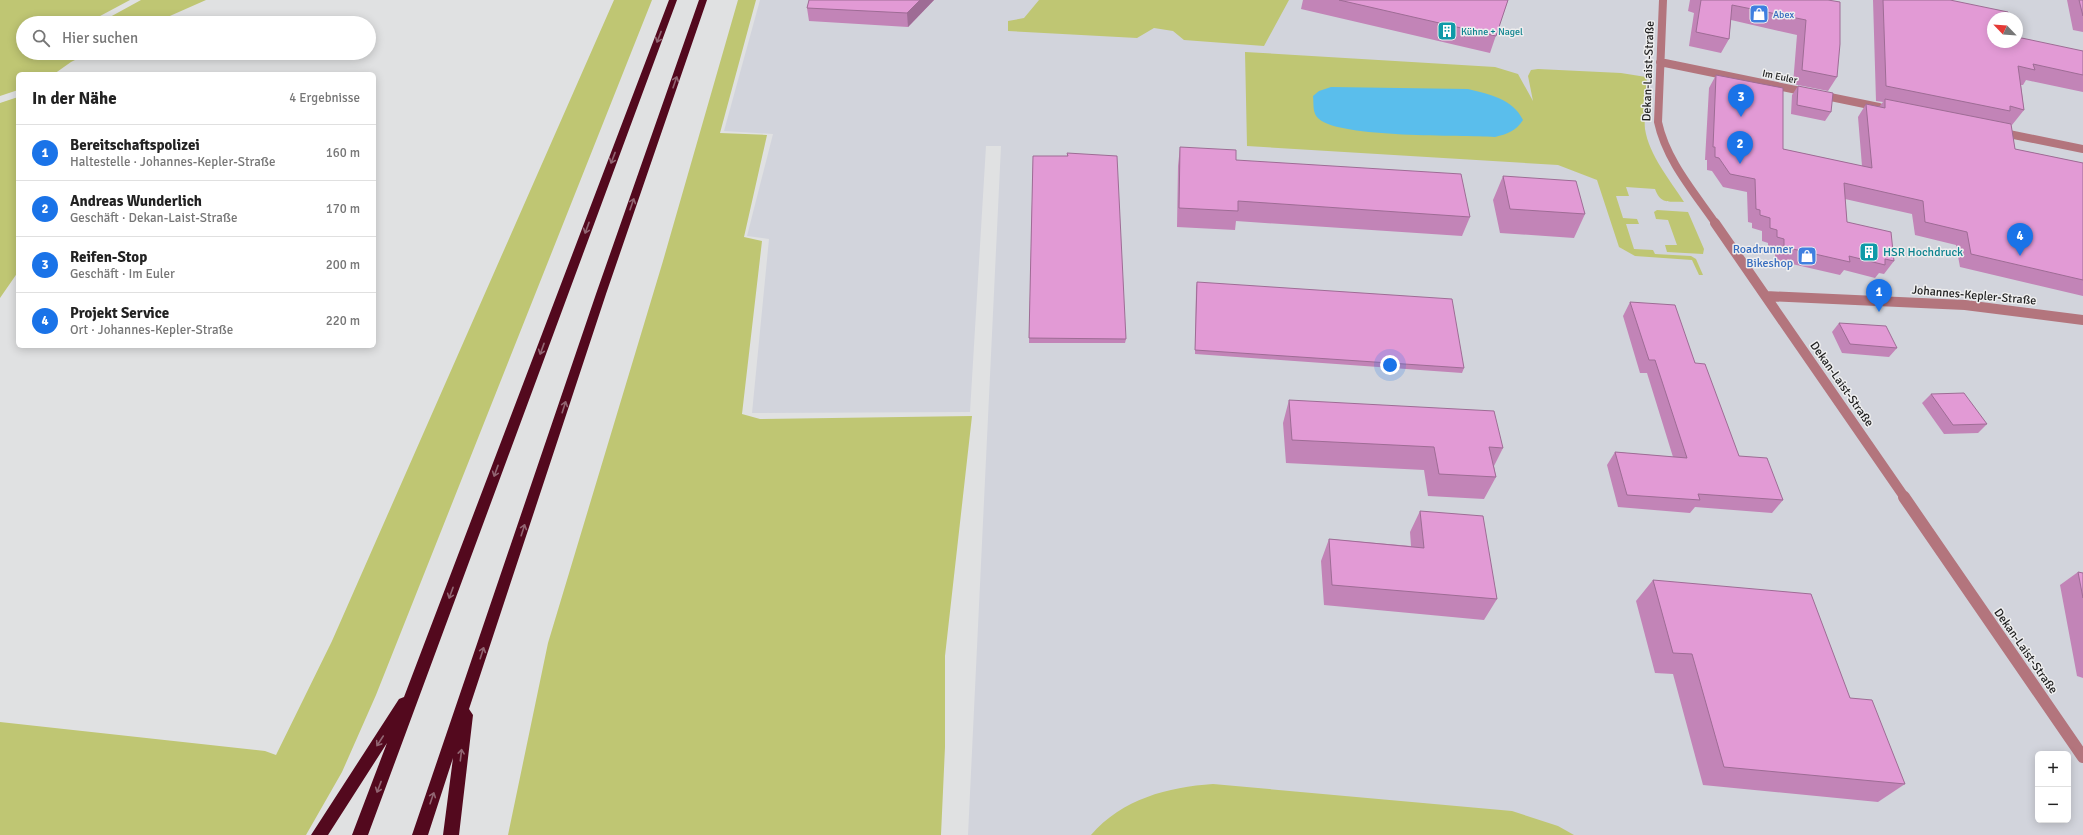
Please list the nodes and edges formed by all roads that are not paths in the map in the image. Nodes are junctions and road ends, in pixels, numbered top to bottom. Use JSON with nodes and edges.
{"nodes":[{"id":1,"x":673,"y":0,"type":"edge"},
{"id":2,"x":703,"y":0,"type":"edge"},
{"id":3,"x":1663,"y":0,"type":"edge"},
{"id":4,"x":1660,"y":62,"type":"junction"},
{"id":5,"x":1890,"y":110,"type":"edge"},
{"id":6,"x":1991,"y":130,"type":"edge"},
{"id":7,"x":2083,"y":149,"type":"edge"},
{"id":8,"x":1766,"y":296,"type":"junction"},
{"id":9,"x":2083,"y":320,"type":"edge"},
{"id":10,"x":417,"y":685,"type":"junction"},
{"id":11,"x":469,"y":690,"type":"junction"},
{"id":12,"x":2083,"y":757,"type":"edge"},
{"id":13,"x":319,"y":835,"type":"edge"},
{"id":14,"x":360,"y":835,"type":"edge"},
{"id":15,"x":420,"y":835,"type":"edge"},
{"id":16,"x":451,"y":835,"type":"edge"}],
"edges":[{"from":1,"to":10,"type":"highway","one_way":true},
{"from":11,"to":2,"type":"highway","one_way":true},
{"from":3,"to":4,"type":"street","name":"Dekan-Laist-Straße"},
{"from":4,"to":5,"type":"street","name":"Im Euler"},
{"from":4,"to":8,"type":"street","name":"Dekan-Laist-Straße"},
{"from":6,"to":7,"type":"street"},
{"from":8,"to":9,"type":"street","name":"Johannes-Kepler-Straße"},
{"from":8,"to":12,"type":"street","name":"Dekan-Laist-Straße"},
{"from":10,"to":13,"type":"highway","one_way":true},
{"from":10,"to":14,"type":"highway","one_way":true},
{"from":15,"to":11,"type":"highway","one_way":true},
{"from":16,"to":11,"type":"highway","one_way":true}]}
